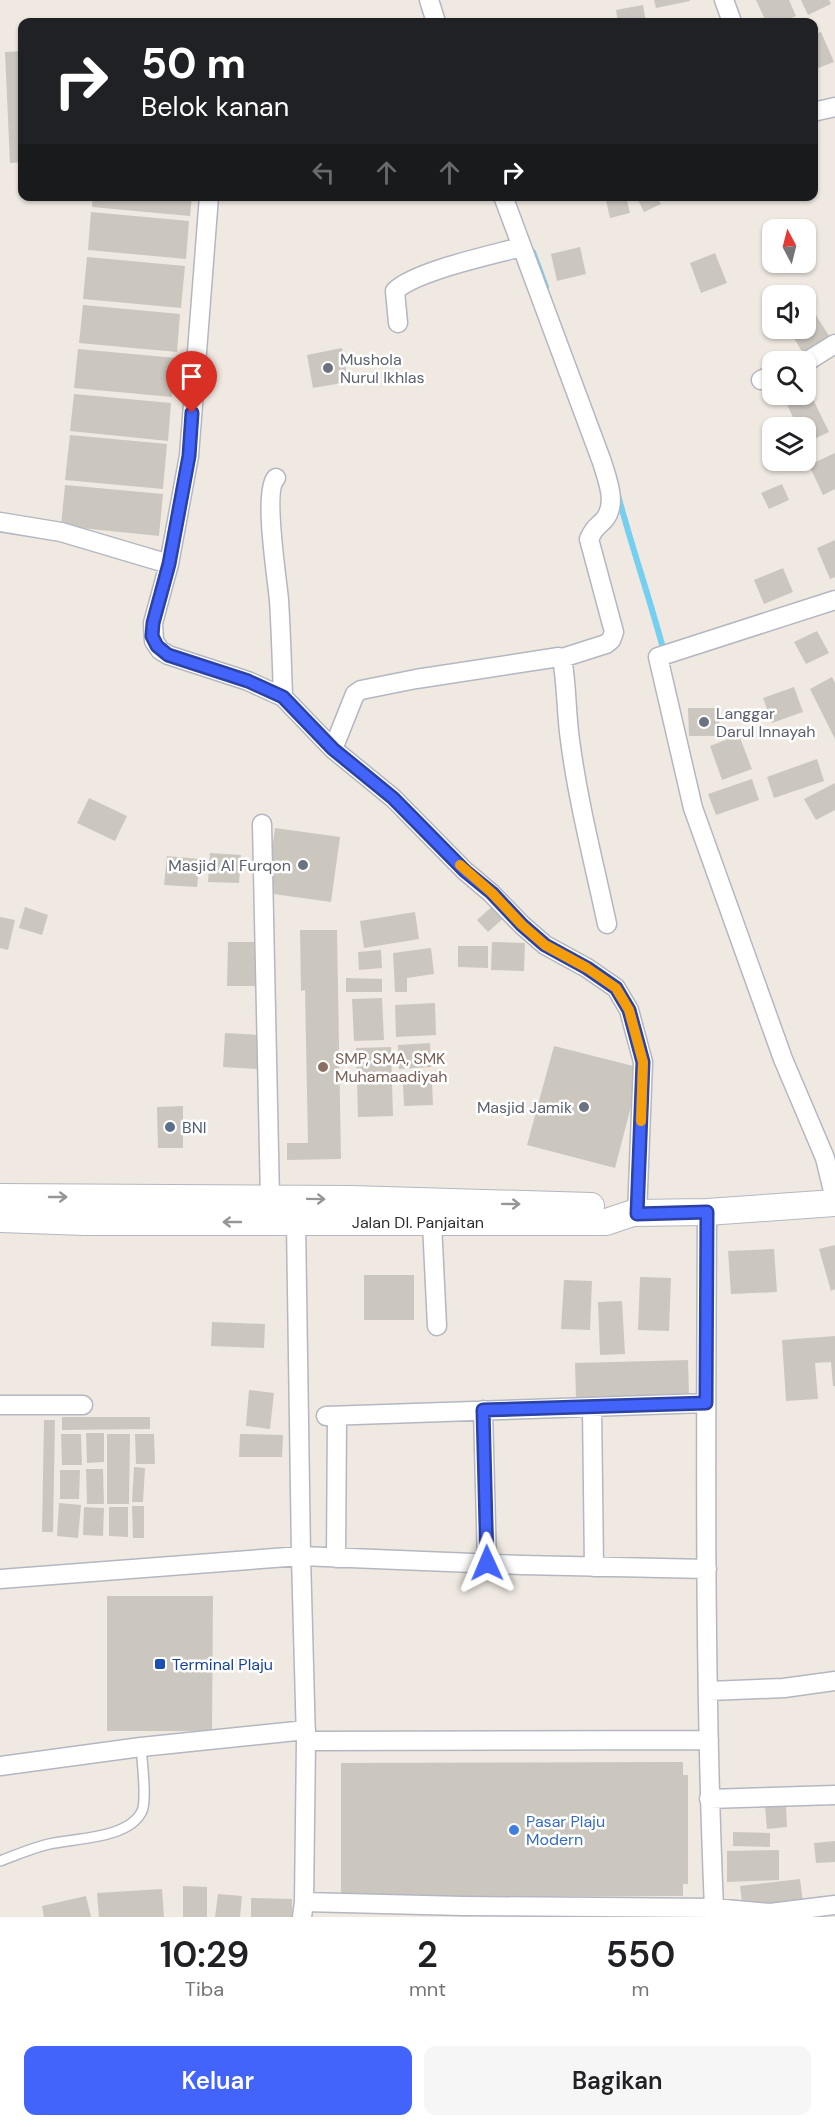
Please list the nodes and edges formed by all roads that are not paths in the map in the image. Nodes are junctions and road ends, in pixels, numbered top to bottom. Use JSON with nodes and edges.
{"nodes":[{"id":1,"x":429,"y":0,"type":"edge"},
{"id":2,"x":724,"y":0,"type":"edge"},
{"id":3,"x":435,"y":18,"type":"edge"},
{"id":4,"x":731,"y":18,"type":"edge"},
{"id":5,"x":835,"y":107,"type":"edge"},
{"id":6,"x":818,"y":111,"type":"edge"},
{"id":7,"x":209,"y":201,"type":"edge"},
{"id":8,"x":505,"y":201,"type":"edge"},
{"id":9,"x":521,"y":247,"type":"junction"},
{"id":10,"x":398,"y":324,"type":"dead end"},
{"id":11,"x":835,"y":344,"type":"edge"},
{"id":12,"x":816,"y":356,"type":"edge"},
{"id":13,"x":276,"y":477,"type":"dead end"},
{"id":14,"x":0,"y":522,"type":"edge"},
{"id":15,"x":169,"y":564,"type":"junction"},
{"id":16,"x":835,"y":600,"type":"edge"},
{"id":17,"x":562,"y":658,"type":"junction"},
{"id":18,"x":283,"y":697,"type":"junction"},
{"id":19,"x":333,"y":749,"type":"junction"},
{"id":20,"x":262,"y":824,"type":"dead end"},
{"id":21,"x":607,"y":924,"type":"dead end"},
{"id":22,"x":0,"y":1197,"type":"edge"},
{"id":23,"x":270,"y":1198,"type":"junction"},
{"id":24,"x":835,"y":1201,"type":"edge"},
{"id":25,"x":707,"y":1212,"type":"junction"},
{"id":26,"x":635,"y":1214,"type":"junction"},
{"id":27,"x":0,"y":1219,"type":"edge"},
{"id":28,"x":296,"y":1222,"type":"junction"},
{"id":29,"x":432,"y":1223,"type":"junction"},
{"id":30,"x":437,"y":1326,"type":"dead end"},
{"id":31,"x":706,"y":1403,"type":"junction"},
{"id":32,"x":0,"y":1405,"type":"edge"},
{"id":33,"x":83,"y":1405,"type":"dead end"},
{"id":34,"x":592,"y":1407,"type":"junction"},
{"id":35,"x":483,"y":1410,"type":"junction"},
{"id":36,"x":301,"y":1557,"type":"junction"},
{"id":37,"x":336,"y":1558,"type":"junction"},
{"id":38,"x":487,"y":1563,"type":"junction"},
{"id":39,"x":594,"y":1567,"type":"junction"},
{"id":40,"x":707,"y":1569,"type":"junction"},
{"id":41,"x":0,"y":1579,"type":"edge"},
{"id":42,"x":835,"y":1681,"type":"edge"},
{"id":43,"x":709,"y":1691,"type":"junction"},
{"id":44,"x":306,"y":1735,"type":"junction"},
{"id":45,"x":709,"y":1740,"type":"junction"},
{"id":46,"x":141,"y":1747,"type":"junction"},
{"id":47,"x":0,"y":1766,"type":"edge"},
{"id":48,"x":835,"y":1796,"type":"edge"},
{"id":49,"x":710,"y":1799,"type":"junction"},
{"id":50,"x":0,"y":1861,"type":"edge"},
{"id":51,"x":835,"y":1905,"type":"edge"},
{"id":52,"x":714,"y":1908,"type":"junction"},
{"id":53,"x":303,"y":1909,"type":"edge"},
{"id":54,"x":462,"y":1911,"type":"edge"},
{"id":55,"x":632,"y":1912,"type":"edge"},
{"id":56,"x":770,"y":1915,"type":"edge"}],
"edges":[{"from":1,"to":3,"type":"street"},
{"from":2,"to":4,"type":"street"},
{"from":5,"to":6,"type":"street"},
{"from":7,"to":15,"type":"street"},
{"from":8,"to":9,"type":"street"},
{"from":9,"to":10,"type":"street"},
{"from":9,"to":17,"type":"street"},
{"from":11,"to":12,"type":"street"},
{"from":13,"to":18,"type":"street"},
{"from":14,"to":15,"type":"street"},
{"from":15,"to":18,"type":"street"},
{"from":16,"to":24,"type":"street"},
{"from":17,"to":19,"type":"street"},
{"from":17,"to":21,"type":"street"},
{"from":18,"to":19,"type":"street"},
{"from":19,"to":26,"type":"street"},
{"from":20,"to":23,"type":"street"},
{"from":22,"to":23,"type":"main road","one_way":true},
{"from":23,"to":26,"type":"main road","one_way":true},
{"from":24,"to":25,"type":"main road","name":"Jalan DI. Panjaitan"},
{"from":25,"to":26,"type":"main road","name":"Jalan DI. Panjaitan"},
{"from":25,"to":31,"type":"street"},
{"from":26,"to":29,"type":"main road","name":"Jalan DI. Panjaitan"},
{"from":28,"to":27,"type":"main road","name":"Jalan DI. Panjaitan","one_way":true},
{"from":28,"to":29,"type":"main road","name":"Jalan DI. Panjaitan"},
{"from":28,"to":36,"type":"street"},
{"from":29,"to":30,"type":"street"},
{"from":31,"to":34,"type":"street"},
{"from":31,"to":40,"type":"street"},
{"from":32,"to":33,"type":"street"},
{"from":34,"to":35,"type":"street"},
{"from":34,"to":39,"type":"street"},
{"from":35,"to":37,"type":"street"},
{"from":35,"to":38,"type":"street"},
{"from":36,"to":37,"type":"street"},
{"from":36,"to":41,"type":"street"},
{"from":36,"to":44,"type":"street"},
{"from":37,"to":38,"type":"street"},
{"from":38,"to":39,"type":"street"},
{"from":39,"to":40,"type":"street"},
{"from":40,"to":43,"type":"street"},
{"from":42,"to":43,"type":"street"},
{"from":43,"to":45,"type":"street"},
{"from":44,"to":45,"type":"street"},
{"from":44,"to":46,"type":"street"},
{"from":44,"to":53,"type":"street"},
{"from":45,"to":49,"type":"street"},
{"from":46,"to":47,"type":"street"},
{"from":46,"to":50,"type":"lane"},
{"from":48,"to":49,"type":"street"},
{"from":49,"to":52,"type":"street"},
{"from":51,"to":56,"type":"street"},
{"from":52,"to":55,"type":"street"},
{"from":52,"to":56,"type":"street"},
{"from":53,"to":54,"type":"street"},
{"from":54,"to":55,"type":"street"}]}
